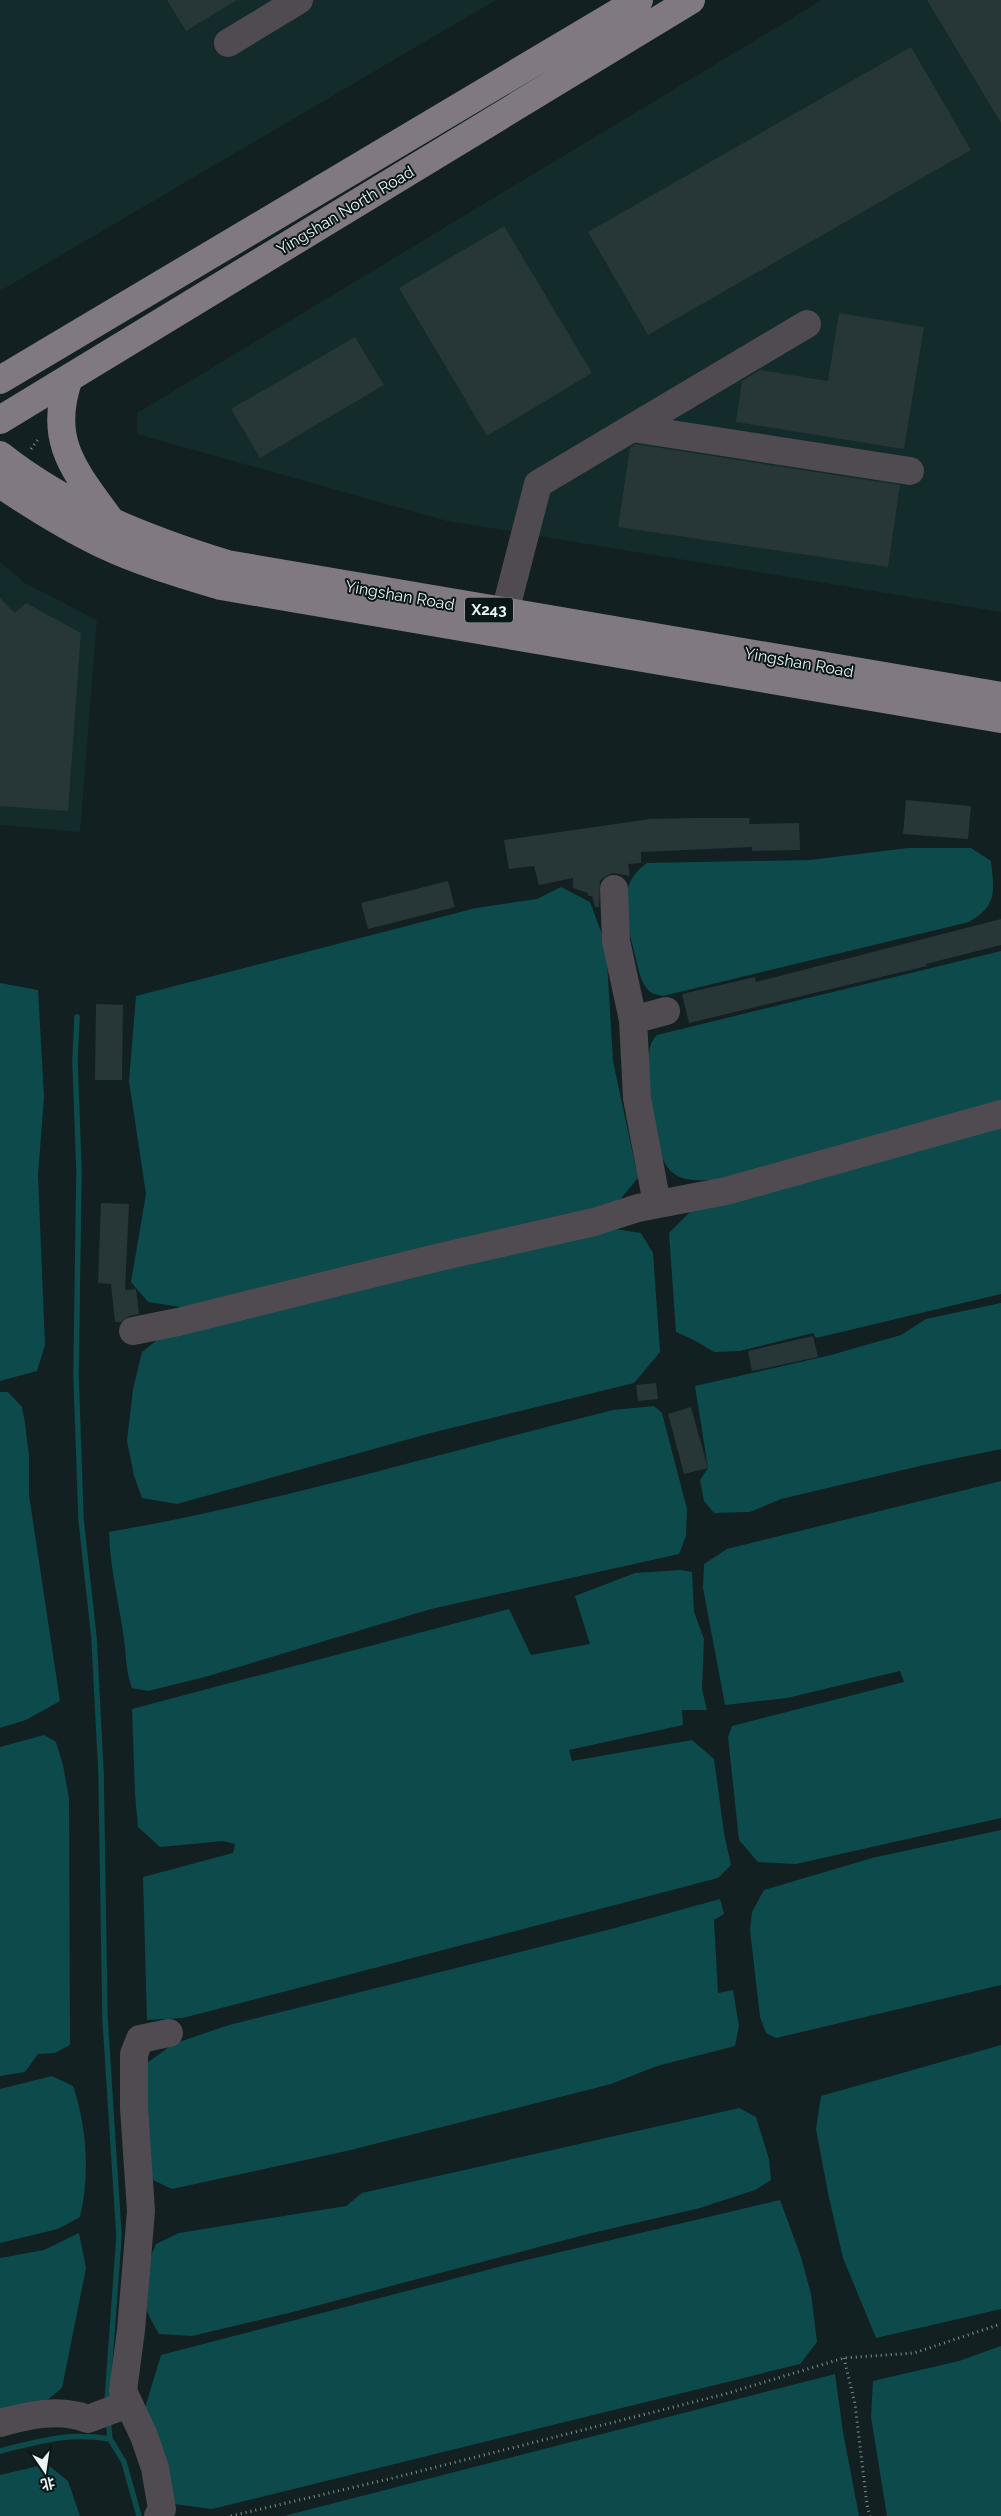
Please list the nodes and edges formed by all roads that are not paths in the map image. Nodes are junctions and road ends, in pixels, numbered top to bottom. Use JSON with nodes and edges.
{"nodes":[{"id":1,"x":299,"y":0,"type":"edge"},
{"id":2,"x":638,"y":0,"type":"edge"},
{"id":3,"x":691,"y":0,"type":"edge"},
{"id":4,"x":228,"y":42,"type":"dead end"},
{"id":5,"x":807,"y":324,"type":"dead end"},
{"id":6,"x":53,"y":349,"type":"junction"},
{"id":7,"x":0,"y":358,"type":"edge"},
{"id":8,"x":69,"y":378,"type":"junction"},
{"id":9,"x":0,"y":380,"type":"edge"},
{"id":10,"x":0,"y":420,"type":"edge"},
{"id":11,"x":632,"y":428,"type":"junction"},
{"id":12,"x":0,"y":454,"type":"edge"},
{"id":13,"x":910,"y":471,"type":"dead end"},
{"id":14,"x":0,"y":484,"type":"edge"},
{"id":15,"x":113,"y":523,"type":"junction"},
{"id":16,"x":505,"y":612,"type":"junction"},
{"id":17,"x":1001,"y":696,"type":"edge"},
{"id":18,"x":1001,"y":719,"type":"edge"},
{"id":19,"x":614,"y":889,"type":"dead end"},
{"id":20,"x":666,"y":1011,"type":"dead end"},
{"id":21,"x":633,"y":1020,"type":"junction"},
{"id":22,"x":1001,"y":1114,"type":"edge"},
{"id":23,"x":657,"y":1204,"type":"junction"},
{"id":24,"x":133,"y":1331,"type":"dead end"},
{"id":25,"x":168,"y":2033,"type":"dead end"},
{"id":26,"x":115,"y":2410,"type":"junction"},
{"id":27,"x":0,"y":2423,"type":"edge"},
{"id":28,"x":158,"y":2516,"type":"edge"}],
"edges":[{"from":1,"to":4,"type":"lane"},
{"from":2,"to":6,"type":"main road","name":"Yingshan North Road"},
{"from":3,"to":8,"type":"main road","name":"Yingshan North Road"},
{"from":5,"to":11,"type":"lane"},
{"from":6,"to":7,"type":"main road"},
{"from":6,"to":9,"type":"main road","name":"Yingshan North Road"},
{"from":8,"to":10,"type":"main road","name":"Yingshan North Road"},
{"from":8,"to":15,"type":"main road"},
{"from":11,"to":13,"type":"lane"},
{"from":11,"to":16,"type":"lane"},
{"from":12,"to":15,"type":"main road","name":"Yingshan Road","number":"X243"},
{"from":14,"to":18,"type":"main road","name":"Yingshan Road","number":"X243"},
{"from":15,"to":16,"type":"main road","name":"Yingshan Road","number":"X243"},
{"from":16,"to":17,"type":"main road","name":"Yingshan Road","number":"X243"},
{"from":19,"to":21,"type":"lane"},
{"from":20,"to":21,"type":"lane"},
{"from":21,"to":23,"type":"lane"},
{"from":22,"to":23,"type":"lane"},
{"from":23,"to":24,"type":"lane"},
{"from":25,"to":26,"type":"lane"},
{"from":26,"to":27,"type":"lane"},
{"from":26,"to":28,"type":"lane"}]}
